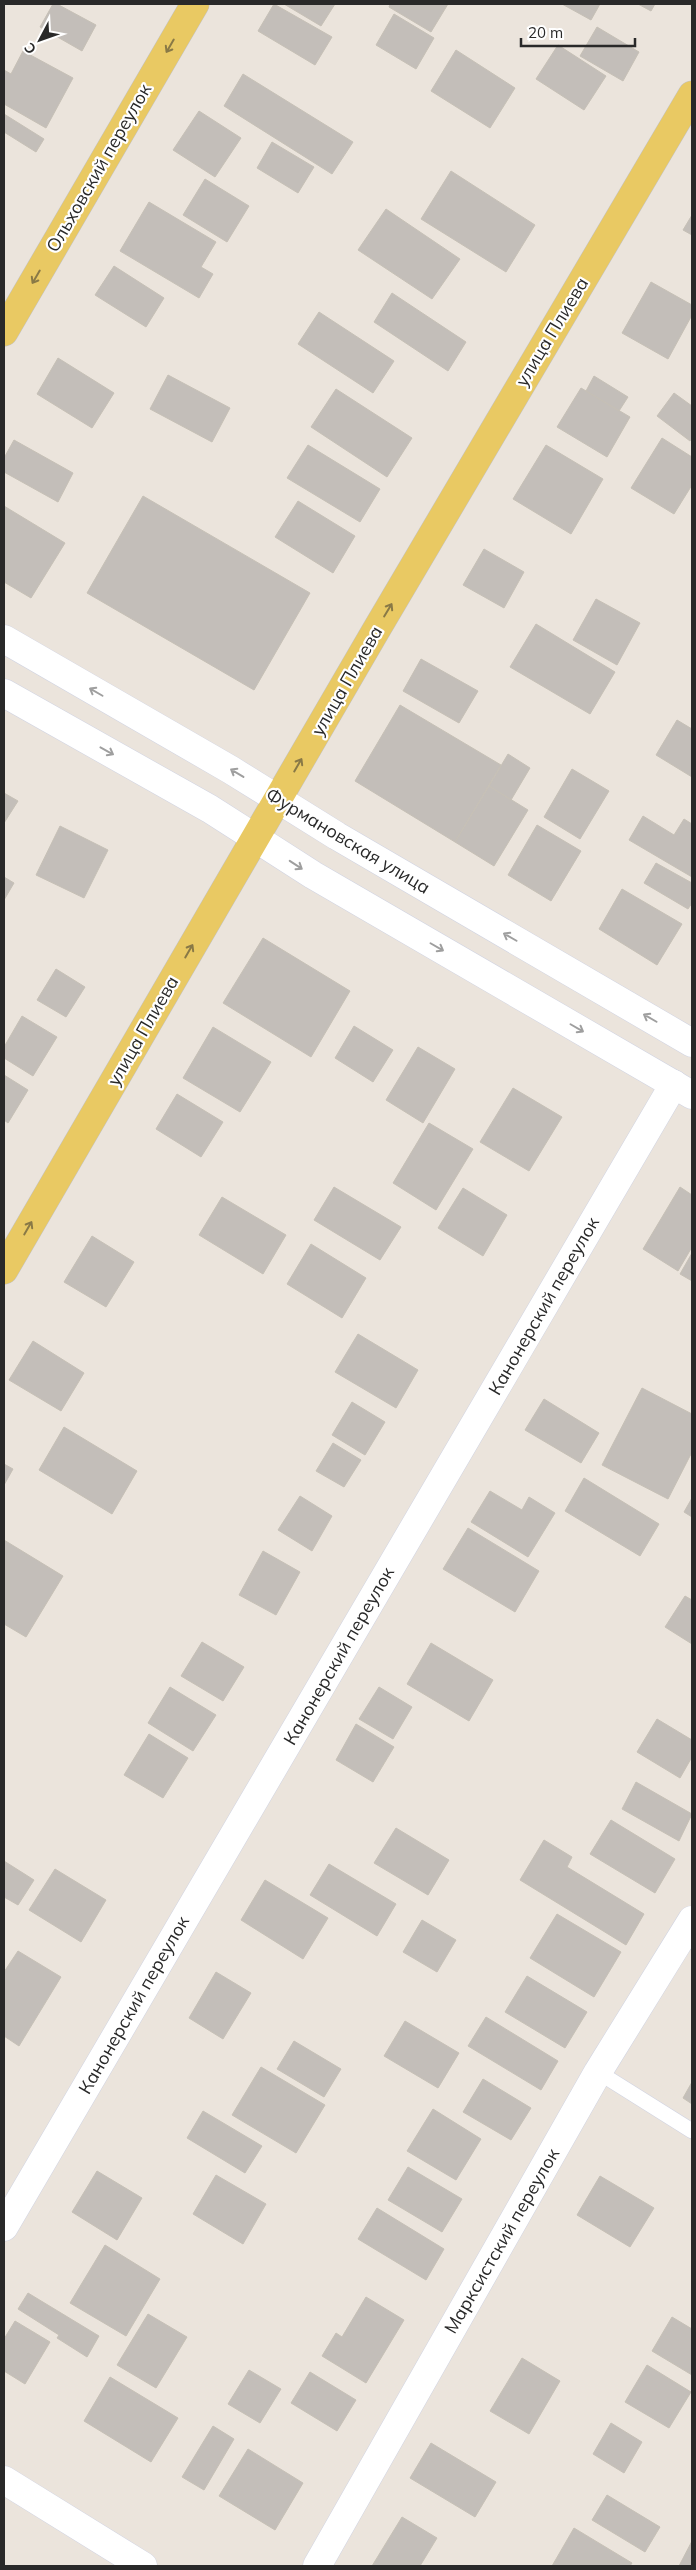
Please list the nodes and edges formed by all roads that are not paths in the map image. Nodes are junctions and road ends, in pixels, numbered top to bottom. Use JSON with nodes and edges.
{"nodes":[{"id":1,"x":195,"y":4,"type":"edge"},
{"id":2,"x":692,"y":95,"type":"edge"},
{"id":3,"x":4,"y":332,"type":"edge"},
{"id":4,"x":4,"y":639,"type":"edge"},
{"id":5,"x":4,"y":692,"type":"edge"},
{"id":6,"x":278,"y":799,"type":"junction"},
{"id":7,"x":256,"y":838,"type":"junction"},
{"id":8,"x":692,"y":1043,"type":"edge"},
{"id":9,"x":683,"y":1089,"type":"edge"},
{"id":10,"x":4,"y":1270,"type":"edge"},
{"id":11,"x":692,"y":1920,"type":"edge"},
{"id":12,"x":598,"y":2072,"type":"junction"},
{"id":13,"x":692,"y":2131,"type":"edge"},
{"id":14,"x":4,"y":2227,"type":"edge"},
{"id":15,"x":4,"y":2480,"type":"edge"},
{"id":16,"x":143,"y":2566,"type":"edge"},
{"id":17,"x":317,"y":2566,"type":"edge"}],
"edges":[{"from":1,"to":3,"type":"main road","name":"Ольховский переулок","one_way":true},
{"from":6,"to":2,"type":"main road","name":"улица Плиева","one_way":true},
{"from":6,"to":4,"type":"street","name":"Фурмановская улица","one_way":true},
{"from":5,"to":7,"type":"street","one_way":true},
{"from":6,"to":7,"type":"main road","name":"улица Плиева"},
{"from":8,"to":6,"type":"street","name":"Фурмановская улица","one_way":true},
{"from":7,"to":9,"type":"street","one_way":true},
{"from":10,"to":7,"type":"main road","name":"улица Плиева","one_way":true},
{"from":9,"to":14,"type":"street","name":"Канонерский переулок"},
{"from":11,"to":12,"type":"street","name":"Марксистский переулок"},
{"from":12,"to":13,"type":"lane"},
{"from":12,"to":17,"type":"street","name":"Марксистский переулок"},
{"from":15,"to":16,"type":"street"}]}
